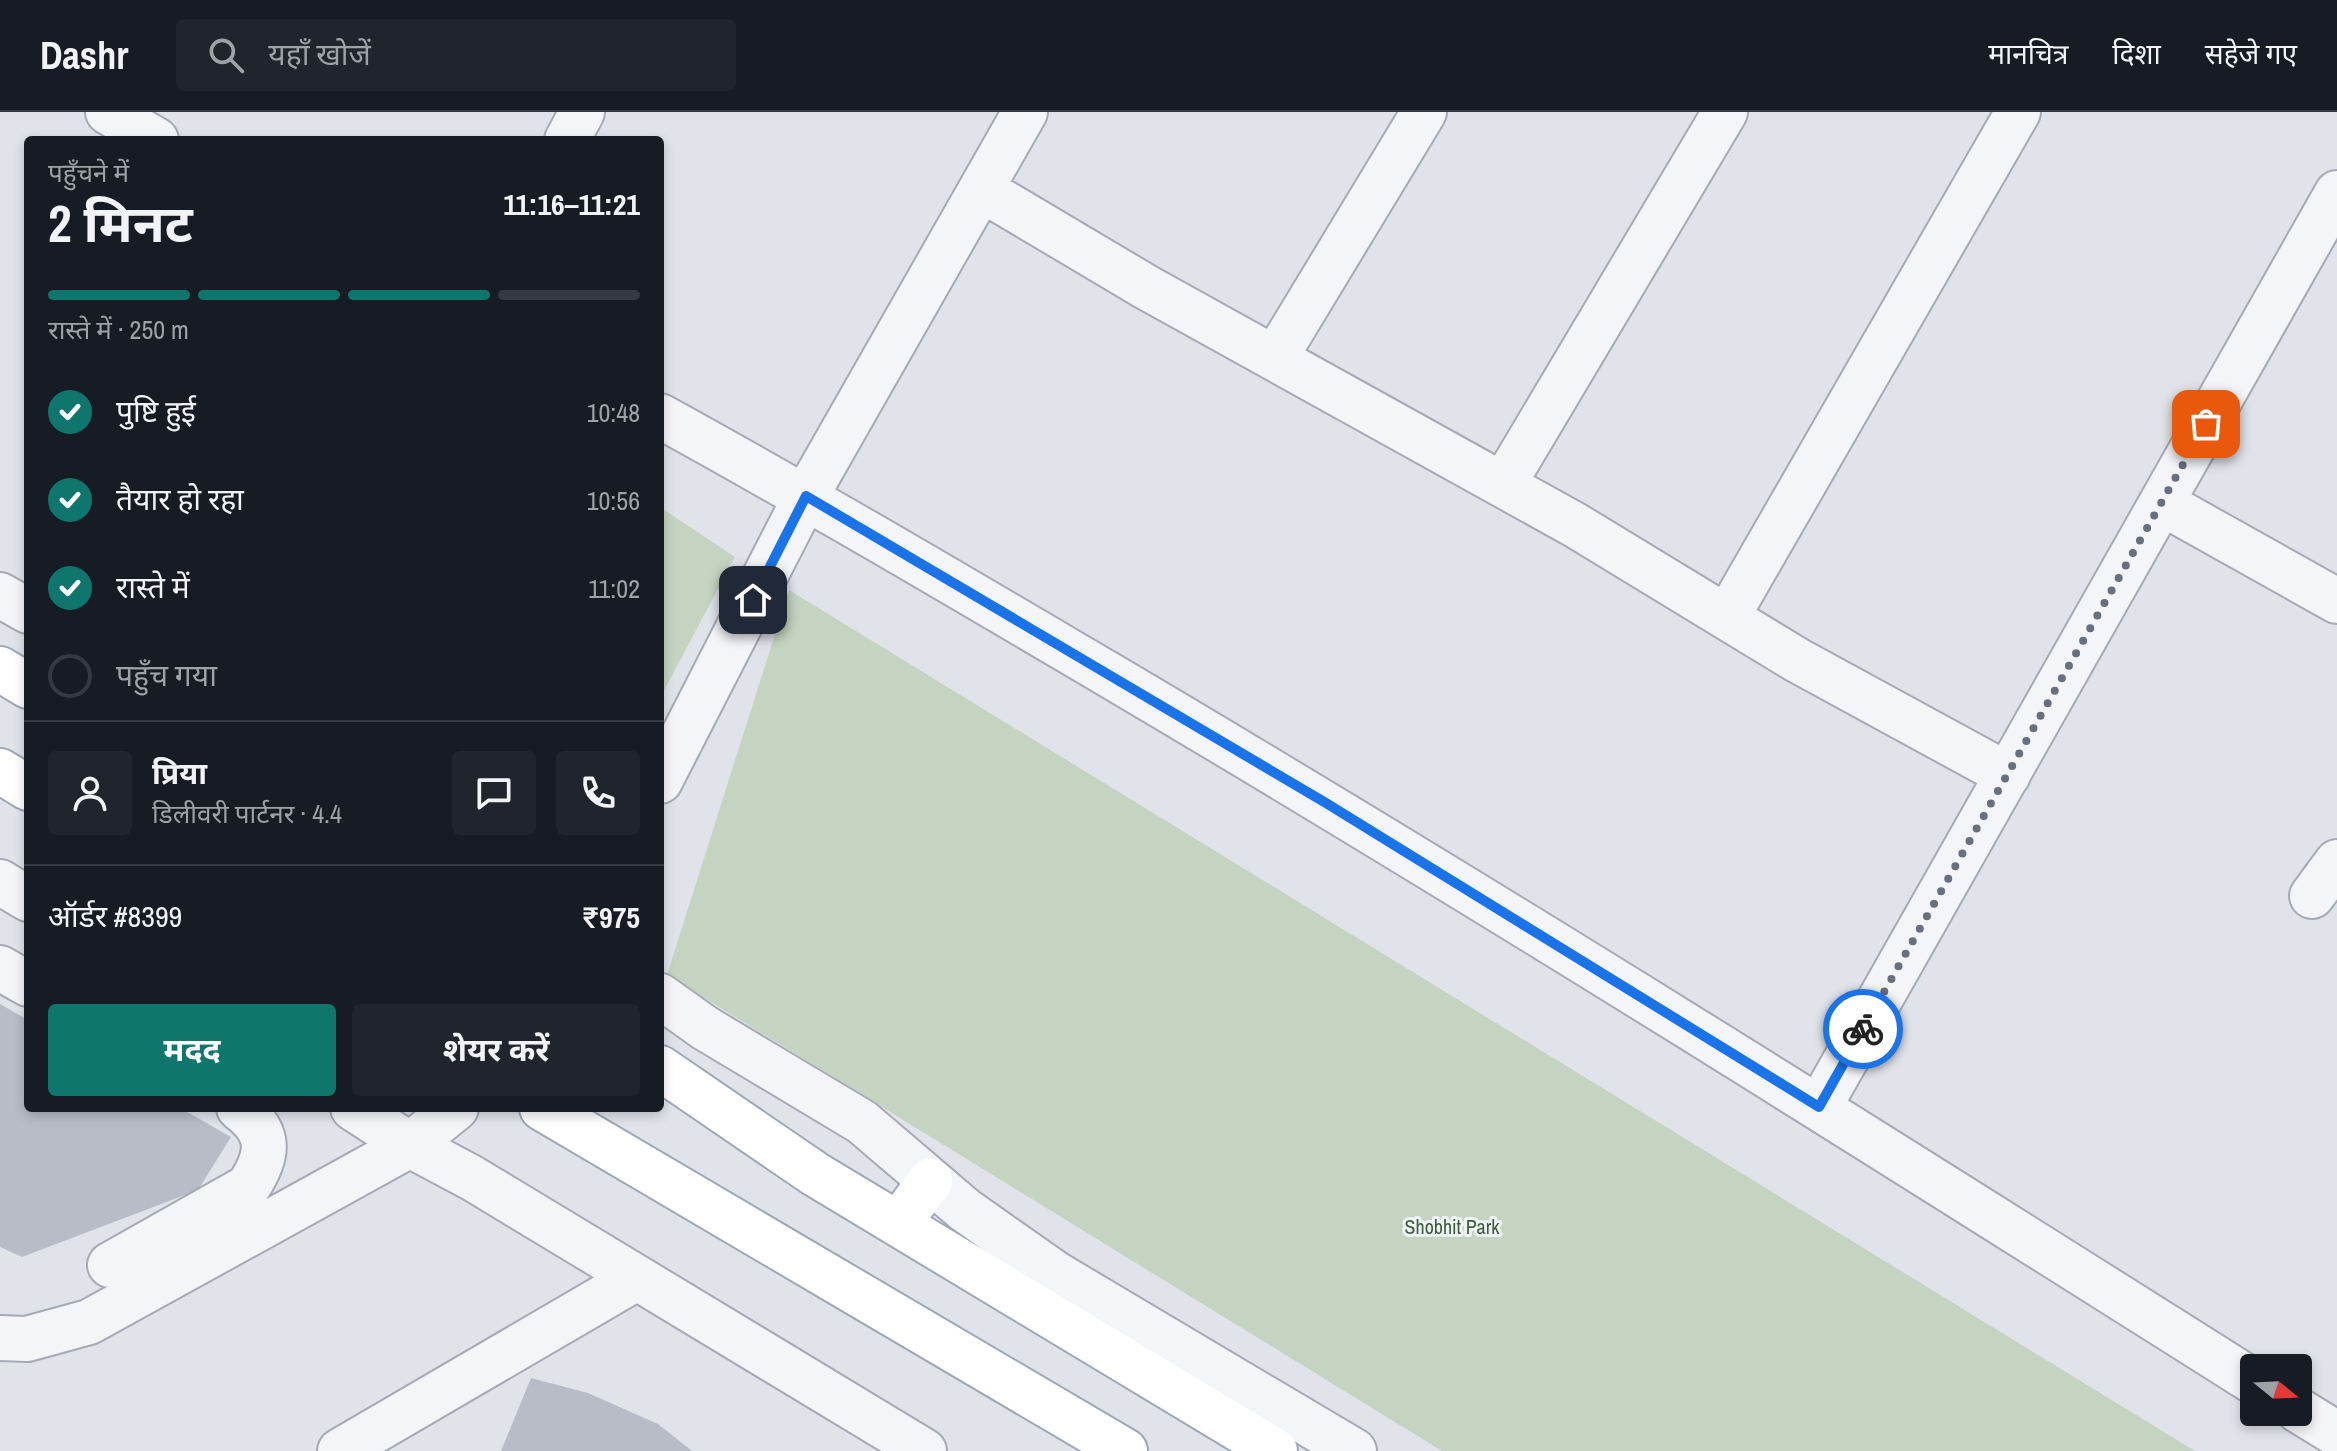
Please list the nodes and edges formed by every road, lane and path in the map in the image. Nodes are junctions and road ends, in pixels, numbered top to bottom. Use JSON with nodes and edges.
{"nodes":[{"id":1,"x":108,"y":112,"type":"edge"},
{"id":2,"x":582,"y":112,"type":"edge"},
{"id":3,"x":1025,"y":112,"type":"edge"},
{"id":4,"x":1424,"y":112,"type":"edge"},
{"id":5,"x":1725,"y":112,"type":"edge"},
{"id":6,"x":2018,"y":112,"type":"edge"},
{"id":7,"x":149,"y":136,"type":"edge"},
{"id":8,"x":569,"y":136,"type":"edge"},
{"id":9,"x":981,"y":189,"type":"junction"},
{"id":10,"x":2333,"y":210,"type":"edge"},
{"id":11,"x":1275,"y":358,"type":"junction"},
{"id":12,"x":664,"y":418,"type":"edge"},
{"id":13,"x":1503,"y":485,"type":"junction"},
{"id":14,"x":806,"y":496,"type":"junction"},
{"id":15,"x":2162,"y":503,"type":"junction"},
{"id":16,"x":0,"y":595,"type":"edge"},
{"id":17,"x":2337,"y":601,"type":"edge"},
{"id":18,"x":24,"y":609,"type":"edge"},
{"id":19,"x":1727,"y":617,"type":"junction"},
{"id":20,"x":0,"y":669,"type":"edge"},
{"id":21,"x":24,"y":684,"type":"edge"},
{"id":22,"x":0,"y":771,"type":"edge"},
{"id":23,"x":664,"y":773,"type":"edge"},
{"id":24,"x":2008,"y":775,"type":"junction"},
{"id":25,"x":24,"y":786,"type":"edge"},
{"id":26,"x":0,"y":882,"type":"edge"},
{"id":27,"x":24,"y":897,"type":"edge"},
{"id":28,"x":0,"y":968,"type":"edge"},
{"id":29,"x":24,"y":982,"type":"edge"},
{"id":30,"x":664,"y":999,"type":"edge"},
{"id":31,"x":664,"y":1071,"type":"edge"},
{"id":32,"x":1819,"y":1107,"type":"junction"},
{"id":33,"x":244,"y":1112,"type":"edge"},
{"id":34,"x":359,"y":1112,"type":"edge"},
{"id":35,"x":451,"y":1112,"type":"edge"},
{"id":36,"x":549,"y":1112,"type":"edge"},
{"id":37,"x":410,"y":1145,"type":"junction"},
{"id":38,"x":930,"y":1181,"type":"junction"},
{"id":39,"x":898,"y":1224,"type":"junction"},
{"id":40,"x":110,"y":1265,"type":"dead end"},
{"id":41,"x":635,"y":1279,"type":"junction"},
{"id":42,"x":0,"y":1338,"type":"edge"},
{"id":43,"x":2240,"y":1373,"type":"edge"},
{"id":44,"x":2312,"y":1419,"type":"edge"},
{"id":45,"x":2337,"y":1434,"type":"edge"},
{"id":46,"x":340,"y":1451,"type":"edge"},
{"id":47,"x":924,"y":1451,"type":"edge"},
{"id":48,"x":1125,"y":1451,"type":"edge"},
{"id":49,"x":1275,"y":1451,"type":"edge"},
{"id":50,"x":1354,"y":1451,"type":"edge"}],
"edges":[{"from":1,"to":7,"type":"street"},
{"from":2,"to":8,"type":"street"},
{"from":3,"to":9,"type":"street"},
{"from":4,"to":11,"type":"street"},
{"from":5,"to":13,"type":"street"},
{"from":6,"to":19,"type":"street"},
{"from":9,"to":11,"type":"street"},
{"from":9,"to":14,"type":"street"},
{"from":10,"to":15,"type":"street"},
{"from":11,"to":13,"type":"street"},
{"from":12,"to":14,"type":"street"},
{"from":13,"to":19,"type":"street"},
{"from":14,"to":23,"type":"street"},
{"from":14,"to":32,"type":"street"},
{"from":15,"to":17,"type":"street"},
{"from":15,"to":24,"type":"street"},
{"from":16,"to":18,"type":"street"},
{"from":19,"to":24,"type":"street"},
{"from":20,"to":21,"type":"main road"},
{"from":22,"to":25,"type":"main road"},
{"from":24,"to":32,"type":"street"},
{"from":26,"to":27,"type":"street"},
{"from":28,"to":29,"type":"street"},
{"from":30,"to":38,"type":"street"},
{"from":31,"to":39,"type":"main road"},
{"from":32,"to":43,"type":"street"},
{"from":33,"to":40,"type":"street"},
{"from":34,"to":37,"type":"street"},
{"from":35,"to":37,"type":"street"},
{"from":36,"to":48,"type":"main road"},
{"from":37,"to":41,"type":"street"},
{"from":37,"to":42,"type":"street"},
{"from":38,"to":39,"type":"main road"},
{"from":38,"to":50,"type":"street"},
{"from":39,"to":49,"type":"main road"},
{"from":41,"to":46,"type":"street"},
{"from":41,"to":47,"type":"street"},
{"from":44,"to":45,"type":"street"}]}
